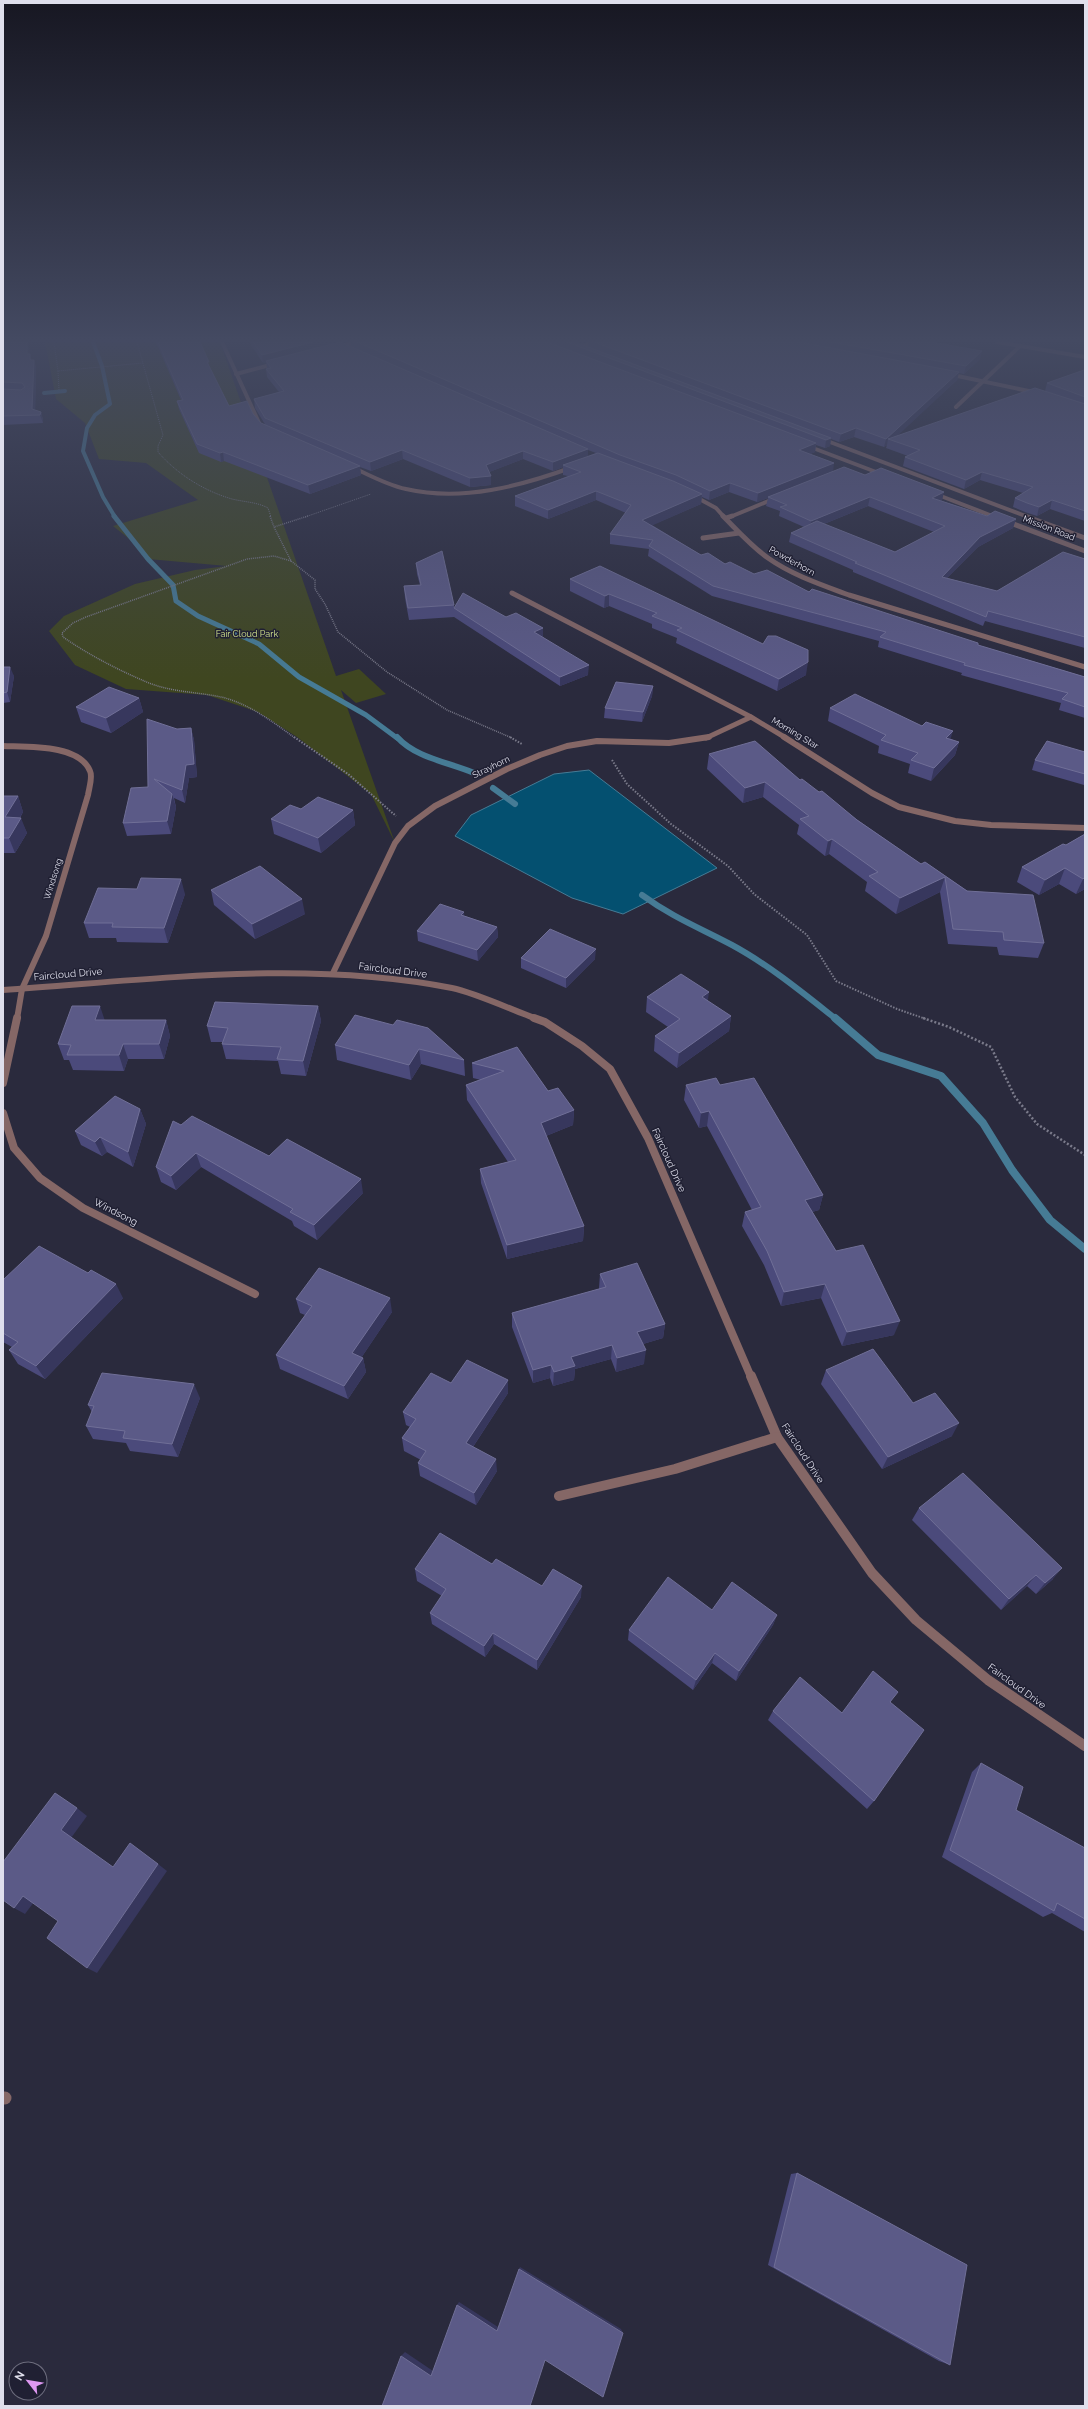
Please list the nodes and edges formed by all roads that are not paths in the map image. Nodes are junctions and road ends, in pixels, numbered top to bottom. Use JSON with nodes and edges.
{"nodes":[{"id":1,"x":830,"y":454,"type":"edge"},
{"id":2,"x":863,"y":454,"type":"edge"},
{"id":3,"x":875,"y":459,"type":"junction"},
{"id":4,"x":346,"y":465,"type":"edge"},
{"id":5,"x":578,"y":465,"type":"edge"},
{"id":6,"x":858,"y":465,"type":"junction"},
{"id":7,"x":851,"y":468,"type":"edge"},
{"id":8,"x":888,"y":476,"type":"edge"},
{"id":9,"x":924,"y":490,"type":"edge"},
{"id":10,"x":689,"y":493,"type":"edge"},
{"id":11,"x":785,"y":495,"type":"edge"},
{"id":12,"x":726,"y":518,"type":"junction"},
{"id":13,"x":739,"y":533,"type":"junction"},
{"id":14,"x":703,"y":538,"type":"dead end"},
{"id":15,"x":1085,"y":538,"type":"edge"},
{"id":16,"x":1085,"y":551,"type":"edge"},
{"id":17,"x":512,"y":592,"type":"dead end"},
{"id":18,"x":1085,"y":667,"type":"edge"},
{"id":19,"x":750,"y":717,"type":"junction"},
{"id":20,"x":3,"y":746,"type":"edge"},
{"id":21,"x":1085,"y":828,"type":"edge"},
{"id":22,"x":333,"y":973,"type":"junction"},
{"id":23,"x":22,"y":989,"type":"junction"},
{"id":24,"x":3,"y":990,"type":"edge"},
{"id":25,"x":3,"y":1083,"type":"edge"},
{"id":26,"x":3,"y":1113,"type":"edge"},
{"id":27,"x":255,"y":1294,"type":"dead end"},
{"id":28,"x":777,"y":1437,"type":"junction"},
{"id":29,"x":559,"y":1496,"type":"dead end"},
{"id":30,"x":1085,"y":1746,"type":"edge"}],
"edges":[{"from":1,"to":6,"type":"street"},
{"from":2,"to":3,"type":"street","name":"Mission Road"},
{"from":3,"to":6,"type":"street"},
{"from":3,"to":15,"type":"street","name":"Mission Road"},
{"from":4,"to":5,"type":"street"},
{"from":6,"to":7,"type":"street"},
{"from":6,"to":8,"type":"street"},
{"from":9,"to":16,"type":"street","name":"Mission Road"},
{"from":10,"to":12,"type":"street","name":"Powderhorn"},
{"from":11,"to":12,"type":"street"},
{"from":12,"to":13,"type":"street","name":"Powderhorn"},
{"from":13,"to":14,"type":"street"},
{"from":13,"to":18,"type":"street","name":"Powderhorn"},
{"from":17,"to":19,"type":"street","name":"Morning Star"},
{"from":19,"to":21,"type":"street","name":"Morning Star"},
{"from":19,"to":22,"type":"street","name":"Strayhorn"},
{"from":20,"to":23,"type":"street","name":"Windsong"},
{"from":22,"to":23,"type":"street","name":"Faircloud Drive"},
{"from":22,"to":28,"type":"street","name":"Faircloud Drive"},
{"from":23,"to":24,"type":"street","name":"Faircloud Drive"},
{"from":23,"to":25,"type":"street","name":"Windsong"},
{"from":26,"to":27,"type":"street","name":"Windsong"},
{"from":28,"to":29,"type":"street"},
{"from":28,"to":30,"type":"street","name":"Faircloud Drive"}]}
